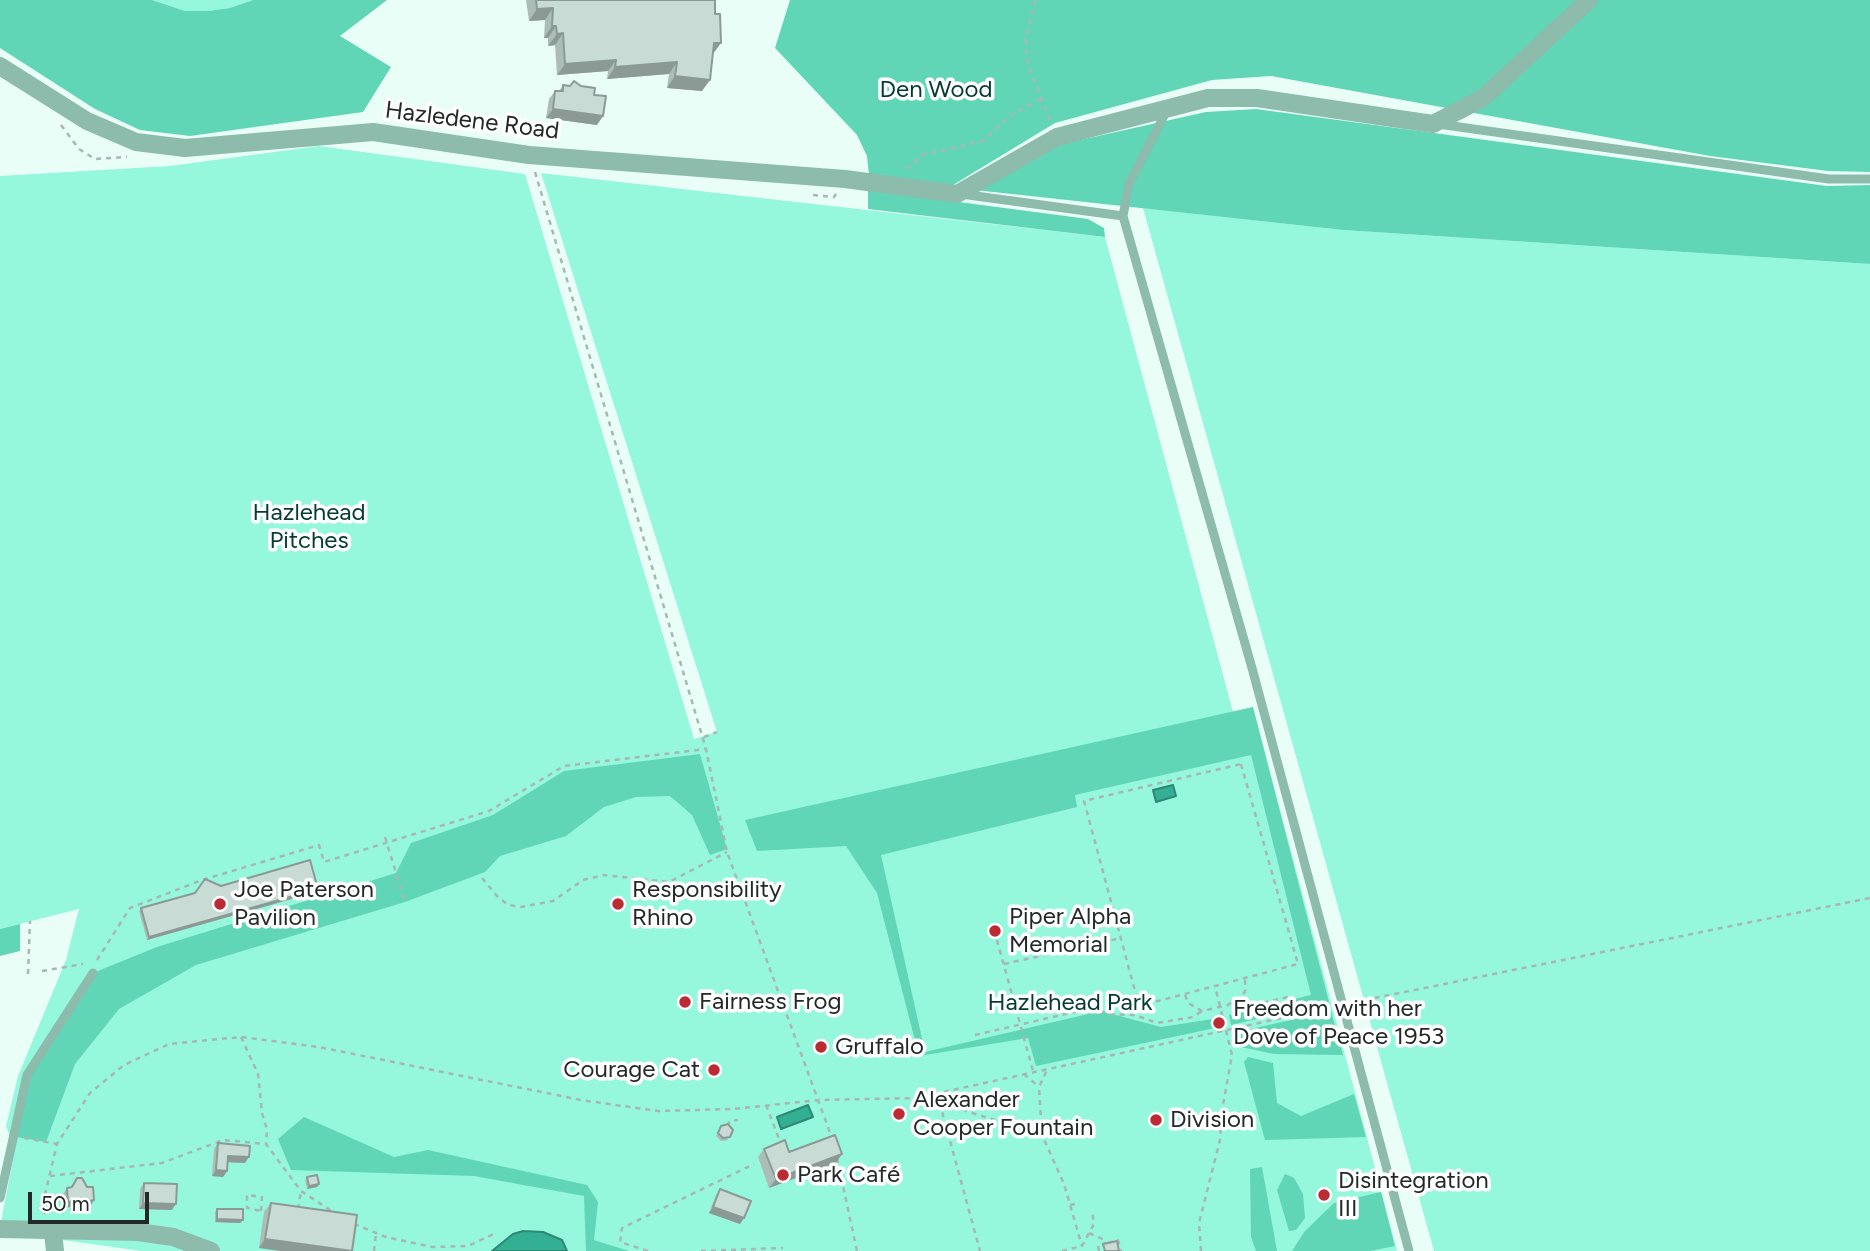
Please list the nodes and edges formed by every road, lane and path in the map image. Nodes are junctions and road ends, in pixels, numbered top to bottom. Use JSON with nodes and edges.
{"nodes":[{"id":1,"x":1035,"y":0,"type":"edge"},
{"id":2,"x":1590,"y":0,"type":"edge"},
{"id":3,"x":0,"y":66,"type":"edge"},
{"id":4,"x":1040,"y":99,"type":"junction"},
{"id":5,"x":1168,"y":108,"type":"junction"},
{"id":6,"x":55,"y":118,"type":"dead end"},
{"id":7,"x":1433,"y":124,"type":"junction"},
{"id":8,"x":1057,"y":136,"type":"junction"},
{"id":9,"x":529,"y":155,"type":"junction"},
{"id":10,"x":129,"y":157,"type":"dead end"},
{"id":11,"x":1870,"y":179,"type":"edge"},
{"id":12,"x":845,"y":180,"type":"junction"},
{"id":13,"x":891,"y":185,"type":"junction"},
{"id":14,"x":807,"y":194,"type":"dead end"},
{"id":15,"x":957,"y":194,"type":"junction"},
{"id":16,"x":1123,"y":216,"type":"junction"},
{"id":17,"x":717,"y":732,"type":"dead end"},
{"id":18,"x":702,"y":737,"type":"junction"},
{"id":19,"x":706,"y":749,"type":"junction"},
{"id":20,"x":386,"y":839,"type":"junction"},
{"id":21,"x":727,"y":852,"type":"junction"},
{"id":22,"x":482,"y":878,"type":"dead end"},
{"id":23,"x":1870,"y":898,"type":"edge"},
{"id":24,"x":405,"y":902,"type":"dead end"},
{"id":25,"x":30,"y":921,"type":"dead end"},
{"id":26,"x":1121,"y":938,"type":"junction"},
{"id":27,"x":997,"y":940,"type":"dead end"},
{"id":28,"x":97,"y":961,"type":"junction"},
{"id":29,"x":1004,"y":964,"type":"junction"},
{"id":30,"x":42,"y":971,"type":"dead end"},
{"id":31,"x":93,"y":973,"type":"joint"},
{"id":32,"x":28,"y":974,"type":"dead end"},
{"id":33,"x":1245,"y":978,"type":"junction"},
{"id":34,"x":1215,"y":986,"type":"junction"},
{"id":35,"x":1185,"y":994,"type":"junction"},
{"id":36,"x":1292,"y":996,"type":"dead end"},
{"id":37,"x":1235,"y":1002,"type":"junction"},
{"id":38,"x":1345,"y":1004,"type":"junction"},
{"id":39,"x":1220,"y":1007,"type":"junction"},
{"id":40,"x":1202,"y":1010,"type":"junction"},
{"id":41,"x":1021,"y":1025,"type":"junction"},
{"id":42,"x":1227,"y":1030,"type":"junction"},
{"id":43,"x":975,"y":1035,"type":"dead end"},
{"id":44,"x":241,"y":1037,"type":"junction"},
{"id":45,"x":1048,"y":1068,"type":"junction"},
{"id":46,"x":1033,"y":1071,"type":"junction"},
{"id":47,"x":1024,"y":1074,"type":"junction"},
{"id":48,"x":1039,"y":1087,"type":"junction"},
{"id":49,"x":937,"y":1093,"type":"junction"},
{"id":50,"x":819,"y":1100,"type":"junction"},
{"id":51,"x":766,"y":1105,"type":"junction"},
{"id":52,"x":738,"y":1120,"type":"dead end"},
{"id":53,"x":726,"y":1127,"type":"edge"},
{"id":54,"x":1042,"y":1135,"type":"junction"},
{"id":55,"x":11,"y":1136,"type":"junction"},
{"id":56,"x":57,"y":1144,"type":"junction"},
{"id":57,"x":266,"y":1144,"type":"junction"},
{"id":58,"x":783,"y":1150,"type":"edge"},
{"id":59,"x":754,"y":1164,"type":"dead end"},
{"id":60,"x":50,"y":1176,"type":"junction"},
{"id":61,"x":301,"y":1191,"type":"junction"},
{"id":62,"x":0,"y":1198,"type":"edge"},
{"id":63,"x":1080,"y":1203,"type":"dead end"},
{"id":64,"x":1070,"y":1205,"type":"junction"},
{"id":65,"x":1092,"y":1210,"type":"dead end"},
{"id":66,"x":261,"y":1211,"type":"junction"},
{"id":67,"x":273,"y":1213,"type":"edge"},
{"id":68,"x":339,"y":1216,"type":"edge"},
{"id":69,"x":298,"y":1217,"type":"edge"},
{"id":70,"x":0,"y":1229,"type":"edge"},
{"id":71,"x":52,"y":1232,"type":"junction"},
{"id":72,"x":350,"y":1232,"type":"edge"},
{"id":73,"x":376,"y":1233,"type":"junction"},
{"id":74,"x":496,"y":1233,"type":"dead end"},
{"id":75,"x":1089,"y":1233,"type":"junction"},
{"id":76,"x":1108,"y":1243,"type":"junction"},
{"id":77,"x":1082,"y":1246,"type":"junction"},
{"id":78,"x":782,"y":1248,"type":"dead end"},
{"id":79,"x":55,"y":1251,"type":"edge"},
{"id":80,"x":211,"y":1251,"type":"edge"},
{"id":81,"x":374,"y":1251,"type":"edge"},
{"id":82,"x":648,"y":1251,"type":"edge"},
{"id":83,"x":701,"y":1251,"type":"edge"},
{"id":84,"x":857,"y":1251,"type":"edge"},
{"id":85,"x":980,"y":1251,"type":"edge"},
{"id":86,"x":1062,"y":1251,"type":"edge"},
{"id":87,"x":1099,"y":1251,"type":"edge"},
{"id":88,"x":1121,"y":1251,"type":"edge"},
{"id":89,"x":1201,"y":1251,"type":"edge"},
{"id":90,"x":1409,"y":1251,"type":"edge"}],
"edges":[{"from":1,"to":4,"type":"path"},
{"from":2,"to":7,"type":"street"},
{"from":3,"to":9,"type":"street","name":"Hazledene Road"},
{"from":4,"to":8,"type":"path"},
{"from":4,"to":13,"type":"path"},
{"from":5,"to":7,"type":"street"},
{"from":5,"to":8,"type":"street"},
{"from":5,"to":16,"type":"lane"},
{"from":6,"to":10,"type":"path"},
{"from":7,"to":11,"type":"lane"},
{"from":8,"to":15,"type":"street"},
{"from":9,"to":12,"type":"street","name":"Hazledene Road"},
{"from":9,"to":18,"type":"path"},
{"from":12,"to":13,"type":"street","name":"Hazledene Road"},
{"from":12,"to":14,"type":"path"},
{"from":13,"to":15,"type":"street","name":"Hazledene Road"},
{"from":15,"to":16,"type":"lane"},
{"from":16,"to":38,"type":"lane"},
{"from":17,"to":18,"type":"path"},
{"from":18,"to":19,"type":"path"},
{"from":19,"to":20,"type":"path"},
{"from":19,"to":21,"type":"path"},
{"from":20,"to":24,"type":"path"},
{"from":20,"to":28,"type":"path"},
{"from":21,"to":22,"type":"path"},
{"from":21,"to":50,"type":"path"},
{"from":23,"to":38,"type":"path"},
{"from":25,"to":32,"type":"path"},
{"from":26,"to":29,"type":"path"},
{"from":26,"to":33,"type":"path"},
{"from":26,"to":35,"type":"path"},
{"from":27,"to":29,"type":"path"},
{"from":28,"to":30,"type":"path"},
{"from":28,"to":31,"type":"path"},
{"from":29,"to":41,"type":"path"},
{"from":31,"to":55,"type":"lane"},
{"from":33,"to":34,"type":"path"},
{"from":33,"to":37,"type":"path"},
{"from":34,"to":35,"type":"path"},
{"from":34,"to":39,"type":"path"},
{"from":35,"to":40,"type":"path"},
{"from":36,"to":37,"type":"path"},
{"from":37,"to":39,"type":"path"},
{"from":38,"to":42,"type":"path"},
{"from":38,"to":90,"type":"lane"},
{"from":39,"to":40,"type":"path"},
{"from":39,"to":42,"type":"path"},
{"from":40,"to":41,"type":"path"},
{"from":41,"to":43,"type":"path"},
{"from":41,"to":46,"type":"path"},
{"from":42,"to":45,"type":"path"},
{"from":42,"to":89,"type":"path"},
{"from":44,"to":51,"type":"path"},
{"from":44,"to":56,"type":"path"},
{"from":44,"to":57,"type":"path"},
{"from":45,"to":46,"type":"path"},
{"from":45,"to":48,"type":"path"},
{"from":46,"to":47,"type":"path"},
{"from":47,"to":48,"type":"path"},
{"from":47,"to":49,"type":"path"},
{"from":48,"to":54,"type":"path"},
{"from":49,"to":50,"type":"path"},
{"from":49,"to":54,"type":"path"},
{"from":49,"to":85,"type":"path"},
{"from":50,"to":51,"type":"path"},
{"from":50,"to":84,"type":"path"},
{"from":51,"to":58,"type":"path"},
{"from":52,"to":53,"type":"path"},
{"from":54,"to":64,"type":"path"},
{"from":55,"to":56,"type":"path"},
{"from":55,"to":62,"type":"lane"},
{"from":56,"to":60,"type":"path"},
{"from":57,"to":60,"type":"path"},
{"from":57,"to":61,"type":"path"},
{"from":59,"to":82,"type":"path"},
{"from":60,"to":71,"type":"path"},
{"from":61,"to":68,"type":"path"},
{"from":61,"to":69,"type":"path"},
{"from":63,"to":64,"type":"path"},
{"from":64,"to":77,"type":"path"},
{"from":65,"to":75,"type":"path"},
{"from":66,"to":66,"type":"path"},
{"from":66,"to":67,"type":"path"},
{"from":70,"to":71,"type":"street"},
{"from":71,"to":79,"type":"street"},
{"from":71,"to":80,"type":"street"},
{"from":72,"to":73,"type":"path"},
{"from":73,"to":74,"type":"path"},
{"from":73,"to":81,"type":"path"},
{"from":75,"to":76,"type":"path"},
{"from":75,"to":77,"type":"path"},
{"from":76,"to":87,"type":"path"},
{"from":76,"to":88,"type":"path"},
{"from":77,"to":86,"type":"path"},
{"from":78,"to":83,"type":"path"}]}
